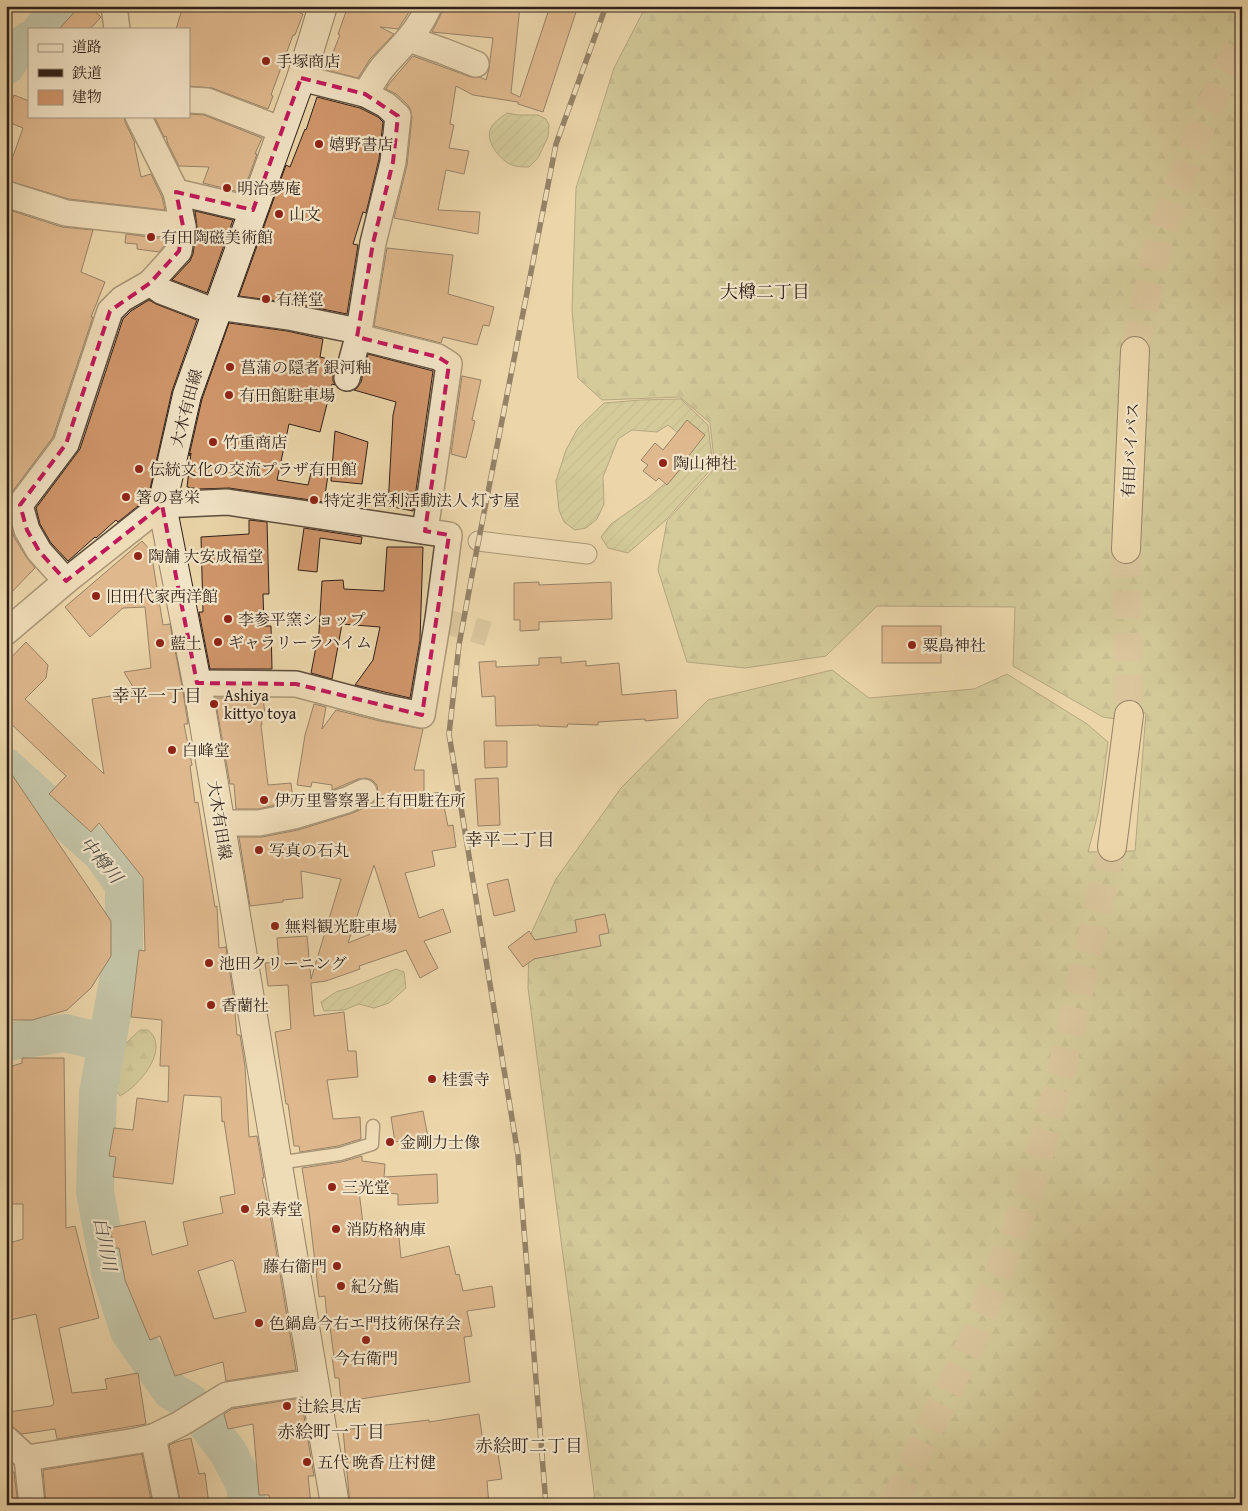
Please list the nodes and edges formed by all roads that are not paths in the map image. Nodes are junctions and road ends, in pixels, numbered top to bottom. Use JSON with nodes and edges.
{"nodes":[{"id":1,"x":114,"y":6,"type":"edge"},
{"id":2,"x":429,"y":6,"type":"edge"},
{"id":3,"x":317,"y":8,"type":"edge"},
{"id":4,"x":116,"y":28,"type":"edge"},
{"id":5,"x":409,"y":39,"type":"junction"},
{"id":6,"x":476,"y":64,"type":"dead end"},
{"id":7,"x":301,"y":78,"type":"junction"},
{"id":8,"x":365,"y":94,"type":"junction"},
{"id":9,"x":190,"y":100,"type":"edge"},
{"id":10,"x":139,"y":118,"type":"edge"},
{"id":11,"x":282,"y":130,"type":"junction"},
{"id":12,"x":176,"y":192,"type":"junction"},
{"id":13,"x":6,"y":194,"type":"edge"},
{"id":14,"x":253,"y":210,"type":"junction"},
{"id":15,"x":183,"y":226,"type":"junction"},
{"id":16,"x":150,"y":283,"type":"junction"},
{"id":17,"x":217,"y":310,"type":"junction"},
{"id":18,"x":358,"y":334,"type":"junction"},
{"id":19,"x":1134,"y":351,"type":"tunnel mouth"},
{"id":20,"x":347,"y":378,"type":"dead end"},
{"id":21,"x":162,"y":505,"type":"junction"},
{"id":22,"x":454,"y":536,"type":"junction"},
{"id":23,"x":1126,"y":549,"type":"tunnel mouth"},
{"id":24,"x":587,"y":554,"type":"dead end"},
{"id":25,"x":66,"y":581,"type":"junction"},
{"id":26,"x":6,"y":632,"type":"edge"},
{"id":27,"x":197,"y":682,"type":"junction"},
{"id":28,"x":1129,"y":715,"type":"tunnel mouth"},
{"id":29,"x":364,"y":792,"type":"dead end"},
{"id":30,"x":220,"y":823,"type":"junction"},
{"id":31,"x":1112,"y":847,"type":"tunnel mouth"},
{"id":32,"x":373,"y":1126,"type":"dead end"},
{"id":33,"x":277,"y":1163,"type":"junction"},
{"id":34,"x":314,"y":1382,"type":"junction"},
{"id":35,"x":153,"y":1437,"type":"junction"},
{"id":36,"x":6,"y":1439,"type":"edge"},
{"id":37,"x":27,"y":1458,"type":"junction"},
{"id":38,"x":32,"y":1505,"type":"edge"},
{"id":39,"x":167,"y":1505,"type":"edge"},
{"id":40,"x":335,"y":1505,"type":"edge"}],
"edges":[{"from":1,"to":4,"type":"street"},
{"from":2,"to":5,"type":"street"},
{"from":3,"to":7,"type":"main road","name":"大木有田線"},
{"from":5,"to":6,"type":"street"},
{"from":5,"to":8,"type":"street"},
{"from":7,"to":8,"type":"street"},
{"from":7,"to":11,"type":"main road","name":"大木有田線"},
{"from":8,"to":18,"type":"street"},
{"from":9,"to":11,"type":"street"},
{"from":10,"to":12,"type":"street"},
{"from":11,"to":14,"type":"main road","name":"大木有田線"},
{"from":12,"to":14,"type":"street"},
{"from":12,"to":15,"type":"street"},
{"from":13,"to":15,"type":"street"},
{"from":14,"to":17,"type":"main road","name":"大木有田線"},
{"from":15,"to":16,"type":"street"},
{"from":16,"to":17,"type":"street"},
{"from":16,"to":25,"type":"street"},
{"from":17,"to":18,"type":"street"},
{"from":17,"to":21,"type":"main road","name":"大木有田線"},
{"from":18,"to":20,"type":"street"},
{"from":18,"to":22,"type":"street"},
{"from":19,"to":23,"type":"highway","name":"有田バイパス"},
{"from":21,"to":22,"type":"street"},
{"from":21,"to":25,"type":"street"},
{"from":21,"to":27,"type":"main road","name":"大木有田線"},
{"from":22,"to":24,"type":"street"},
{"from":22,"to":27,"type":"street"},
{"from":25,"to":26,"type":"street"},
{"from":27,"to":30,"type":"main road","name":"大木有田線"},
{"from":28,"to":31,"type":"highway"},
{"from":29,"to":30,"type":"street"},
{"from":30,"to":33,"type":"main road","name":"大木有田線"},
{"from":32,"to":33,"type":"lane"},
{"from":33,"to":34,"type":"main road","name":"大木有田線"},
{"from":34,"to":35,"type":"street"},
{"from":34,"to":40,"type":"main road","name":"大木有田線"},
{"from":35,"to":37,"type":"street"},
{"from":35,"to":39,"type":"street"},
{"from":36,"to":37,"type":"street"},
{"from":37,"to":38,"type":"street"}]}
